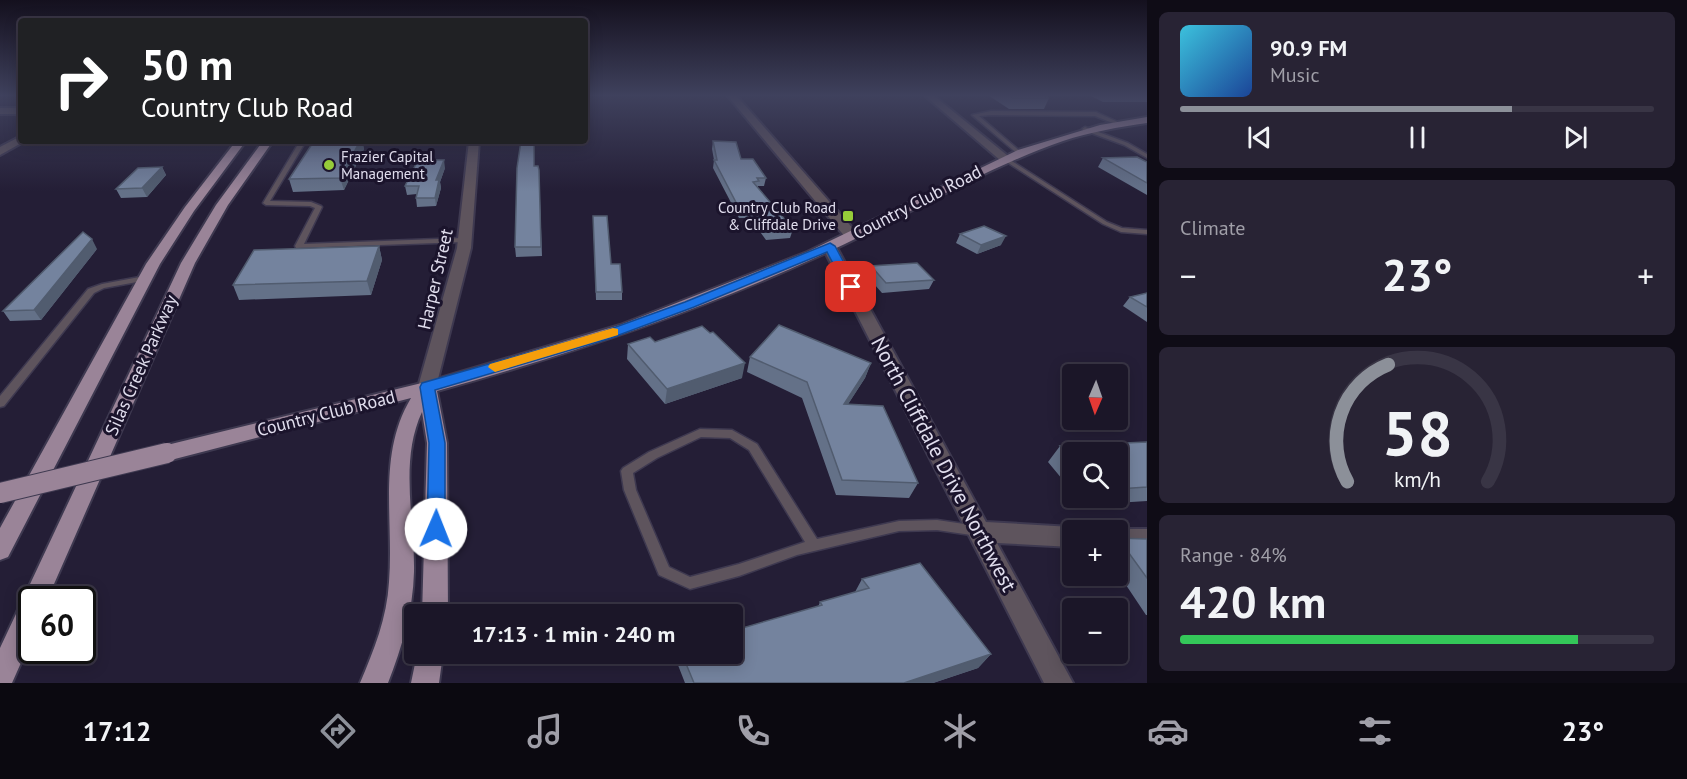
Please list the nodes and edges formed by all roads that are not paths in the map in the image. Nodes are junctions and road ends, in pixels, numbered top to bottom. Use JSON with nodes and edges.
{"nodes":[{"id":1,"x":758,"y":127,"type":"edge"},
{"id":2,"x":966,"y":127,"type":"edge"},
{"id":3,"x":989,"y":127,"type":"edge"},
{"id":4,"x":1096,"y":127,"type":"edge"},
{"id":5,"x":1085,"y":129,"type":"junction"},
{"id":6,"x":18,"y":141,"type":"edge"},
{"id":7,"x":239,"y":144,"type":"edge"},
{"id":8,"x":266,"y":144,"type":"edge"},
{"id":9,"x":301,"y":144,"type":"edge"},
{"id":10,"x":474,"y":144,"type":"edge"},
{"id":11,"x":0,"y":152,"type":"edge"},
{"id":12,"x":1019,"y":153,"type":"junction"},
{"id":13,"x":1147,"y":156,"type":"edge"},
{"id":14,"x":1004,"y":158,"type":"junction"},
{"id":15,"x":1147,"y":232,"type":"edge"},
{"id":16,"x":851,"y":235,"type":"junction"},
{"id":17,"x":464,"y":240,"type":"junction"},
{"id":18,"x":830,"y":246,"type":"junction"},
{"id":19,"x":145,"y":278,"type":"junction"},
{"id":20,"x":427,"y":387,"type":"junction"},
{"id":21,"x":0,"y":403,"type":"edge"},
{"id":22,"x":0,"y":493,"type":"edge"},
{"id":23,"x":980,"y":532,"type":"junction"},
{"id":24,"x":1062,"y":536,"type":"edge"},
{"id":25,"x":1128,"y":539,"type":"edge"},
{"id":26,"x":1147,"y":539,"type":"edge"},
{"id":27,"x":814,"y":545,"type":"junction"},
{"id":28,"x":0,"y":550,"type":"edge"},
{"id":29,"x":41,"y":586,"type":"edge"},
{"id":30,"x":435,"y":604,"type":"edge"},
{"id":31,"x":18,"y":639,"type":"edge"},
{"id":32,"x":428,"y":664,"type":"edge"},
{"id":33,"x":0,"y":678,"type":"edge"},
{"id":34,"x":374,"y":683,"type":"edge"},
{"id":35,"x":425,"y":683,"type":"edge"},
{"id":36,"x":1059,"y":683,"type":"edge"}],
"edges":[{"from":1,"to":16,"type":"street"},
{"from":2,"to":14,"type":"street"},
{"from":3,"to":12,"type":"lane"},
{"from":4,"to":5,"type":"main road","name":"Country Club Road"},
{"from":5,"to":12,"type":"main road","name":"Country Club Road"},
{"from":5,"to":13,"type":"lane"},
{"from":6,"to":11,"type":"street"},
{"from":7,"to":19,"type":"main road","name":"Silas Creek Parkway"},
{"from":8,"to":29,"type":"main road","name":"Silas Creek Parkway"},
{"from":9,"to":17,"type":"lane"},
{"from":10,"to":17,"type":"street","name":"Harper Street"},
{"from":12,"to":14,"type":"main road","name":"Country Club Road"},
{"from":14,"to":15,"type":"lane"},
{"from":14,"to":16,"type":"main road","name":"Country Club Road"},
{"from":16,"to":18,"type":"main road","name":"Country Club Road"},
{"from":17,"to":20,"type":"street","name":"Harper Street"},
{"from":18,"to":20,"type":"main road","name":"Country Club Road"},
{"from":18,"to":23,"type":"street","name":"North Cliffdale Drive Northwest"},
{"from":19,"to":21,"type":"lane"},
{"from":19,"to":28,"type":"main road","name":"Silas Creek Parkway"},
{"from":20,"to":22,"type":"main road","name":"Country Club Road","bridge":true},
{"from":20,"to":30,"type":"main road"},
{"from":20,"to":34,"type":"main road"},
{"from":23,"to":24,"type":"street"},
{"from":23,"to":27,"type":"lane"},
{"from":23,"to":36,"type":"street","name":"North Cliffdale Drive Northwest"},
{"from":25,"to":26,"type":"street"},
{"from":27,"to":27,"type":"lane"},
{"from":31,"to":33,"type":"main road"},
{"from":32,"to":35,"type":"main road"}]}
